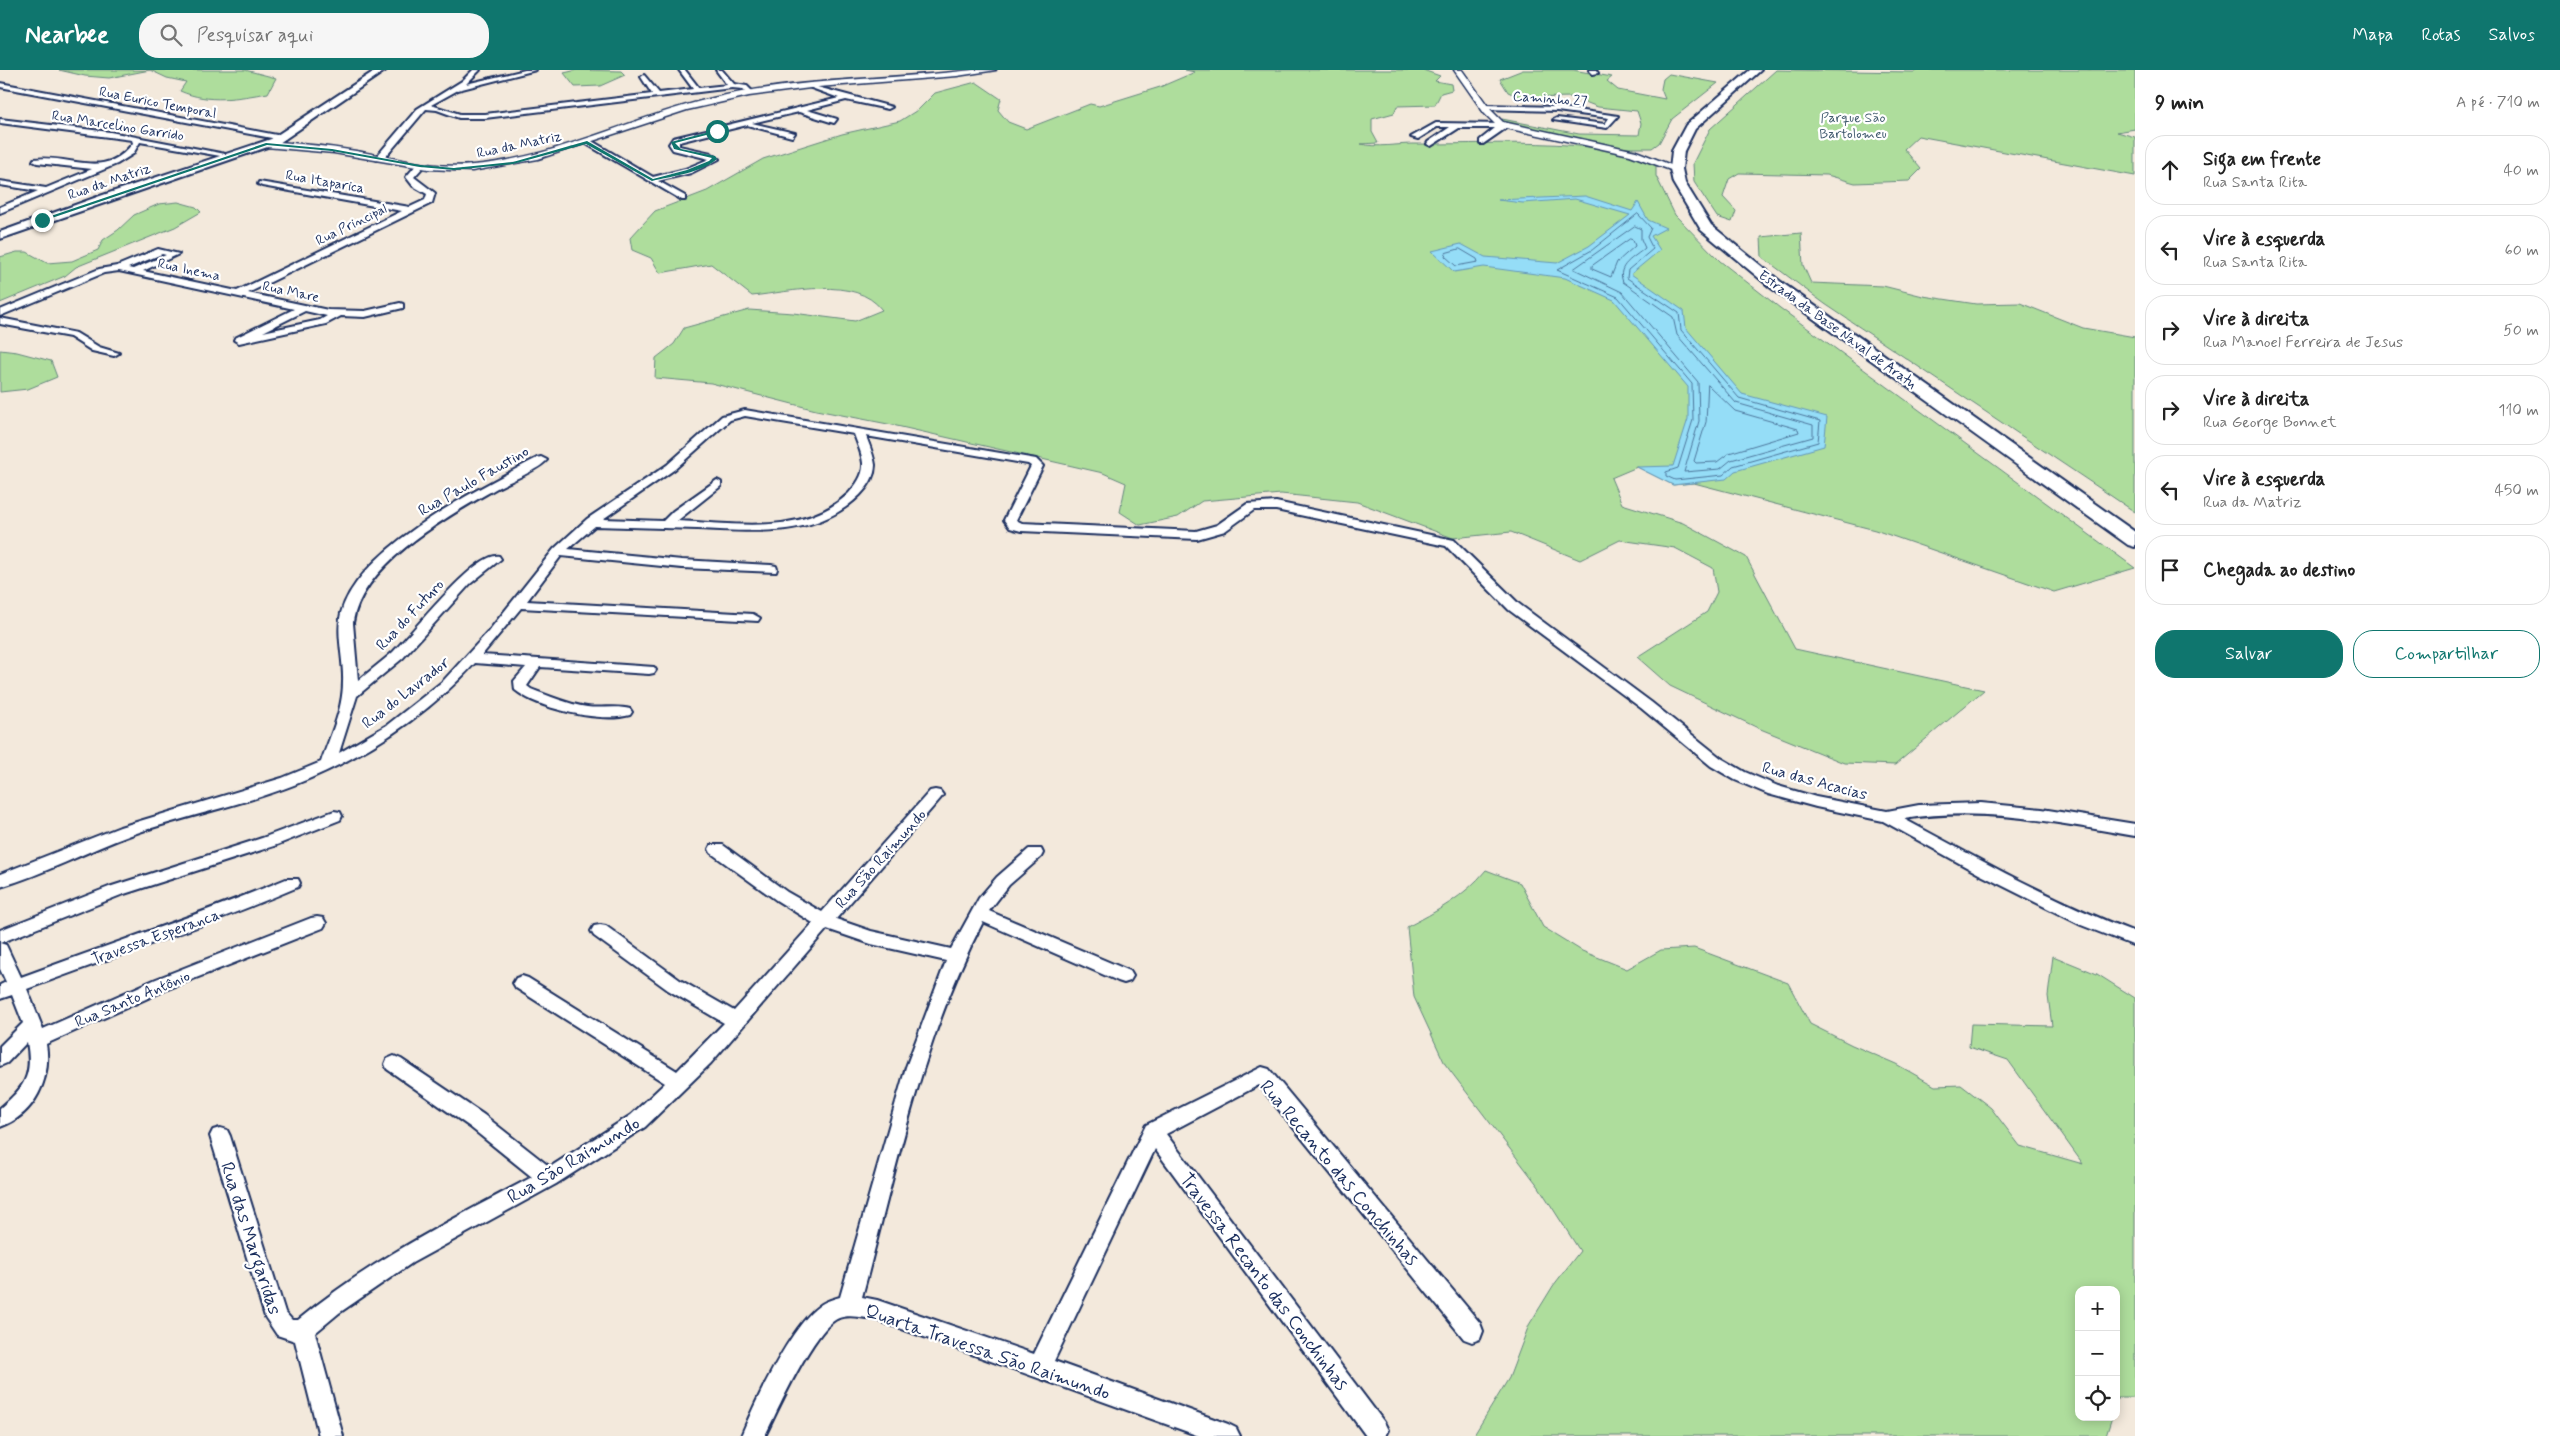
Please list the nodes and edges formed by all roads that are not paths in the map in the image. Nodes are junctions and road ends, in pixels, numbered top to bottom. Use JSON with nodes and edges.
{"nodes":[{"id":1,"x":382,"y":70,"type":"edge"},
{"id":2,"x":477,"y":70,"type":"edge"},
{"id":3,"x":533,"y":70,"type":"edge"},
{"id":4,"x":682,"y":70,"type":"edge"},
{"id":5,"x":719,"y":70,"type":"edge"},
{"id":6,"x":992,"y":70,"type":"edge"},
{"id":7,"x":1458,"y":70,"type":"edge"},
{"id":8,"x":1756,"y":70,"type":"edge"},
{"id":9,"x":966,"y":72,"type":"edge"},
{"id":10,"x":644,"y":77,"type":"dead end"},
{"id":11,"x":0,"y":85,"type":"edge"},
{"id":12,"x":808,"y":85,"type":"junction"},
{"id":13,"x":732,"y":86,"type":"junction"},
{"id":14,"x":458,"y":88,"type":"junction"},
{"id":15,"x":697,"y":90,"type":"junction"},
{"id":16,"x":751,"y":92,"type":"junction"},
{"id":17,"x":657,"y":95,"type":"junction"},
{"id":18,"x":846,"y":98,"type":"junction"},
{"id":19,"x":426,"y":107,"type":"junction"},
{"id":20,"x":888,"y":107,"type":"dead end"},
{"id":21,"x":1485,"y":107,"type":"junction"},
{"id":22,"x":1519,"y":108,"type":"junction"},
{"id":23,"x":800,"y":110,"type":"junction"},
{"id":24,"x":0,"y":121,"type":"edge"},
{"id":25,"x":834,"y":121,"type":"dead end"},
{"id":26,"x":746,"y":124,"type":"junction"},
{"id":27,"x":1458,"y":126,"type":"junction"},
{"id":28,"x":1503,"y":126,"type":"junction"},
{"id":29,"x":792,"y":135,"type":"dead end"},
{"id":30,"x":1415,"y":137,"type":"dead end"},
{"id":31,"x":134,"y":138,"type":"junction"},
{"id":32,"x":282,"y":138,"type":"junction"},
{"id":33,"x":587,"y":142,"type":"junction"},
{"id":34,"x":1483,"y":142,"type":"dead end"},
{"id":35,"x":266,"y":144,"type":"junction"},
{"id":36,"x":1431,"y":144,"type":"dead end"},
{"id":37,"x":1678,"y":152,"type":"junction"},
{"id":38,"x":1633,"y":153,"type":"junction"},
{"id":39,"x":232,"y":156,"type":"junction"},
{"id":40,"x":380,"y":158,"type":"junction"},
{"id":41,"x":37,"y":160,"type":"dead end"},
{"id":42,"x":420,"y":166,"type":"junction"},
{"id":43,"x":103,"y":167,"type":"junction"},
{"id":44,"x":1676,"y":169,"type":"junction"},
{"id":45,"x":652,"y":180,"type":"junction"},
{"id":46,"x":0,"y":183,"type":"edge"},
{"id":47,"x":262,"y":184,"type":"dead end"},
{"id":48,"x":46,"y":190,"type":"junction"},
{"id":49,"x":682,"y":198,"type":"dead end"},
{"id":50,"x":0,"y":210,"type":"edge"},
{"id":51,"x":412,"y":210,"type":"junction"},
{"id":52,"x":0,"y":236,"type":"edge"},
{"id":53,"x":119,"y":268,"type":"junction"},
{"id":54,"x":134,"y":272,"type":"junction"},
{"id":55,"x":239,"y":294,"type":"junction"},
{"id":56,"x":400,"y":306,"type":"dead end"},
{"id":57,"x":304,"y":308,"type":"junction"},
{"id":58,"x":0,"y":313,"type":"edge"},
{"id":59,"x":338,"y":314,"type":"junction"},
{"id":60,"x":0,"y":321,"type":"edge"},
{"id":61,"x":114,"y":353,"type":"dead end"},
{"id":62,"x":858,"y":431,"type":"junction"},
{"id":63,"x":542,"y":460,"type":"dead end"},
{"id":64,"x":718,"y":484,"type":"dead end"},
{"id":65,"x":591,"y":522,"type":"junction"},
{"id":66,"x":665,"y":526,"type":"junction"},
{"id":67,"x":2135,"y":541,"type":"edge"},
{"id":68,"x":558,"y":552,"type":"junction"},
{"id":69,"x":495,"y":559,"type":"dead end"},
{"id":70,"x":771,"y":569,"type":"dead end"},
{"id":71,"x":517,"y":604,"type":"junction"},
{"id":72,"x":753,"y":618,"type":"dead end"},
{"id":73,"x":472,"y":659,"type":"junction"},
{"id":74,"x":536,"y":663,"type":"junction"},
{"id":75,"x":649,"y":670,"type":"dead end"},
{"id":76,"x":350,"y":694,"type":"junction"},
{"id":77,"x":626,"y":712,"type":"dead end"},
{"id":78,"x":327,"y":765,"type":"junction"},
{"id":79,"x":935,"y":795,"type":"dead end"},
{"id":80,"x":334,"y":816,"type":"dead end"},
{"id":81,"x":1887,"y":816,"type":"junction"},
{"id":82,"x":2135,"y":830,"type":"edge"},
{"id":83,"x":717,"y":849,"type":"dead end"},
{"id":84,"x":1035,"y":853,"type":"dead end"},
{"id":85,"x":0,"y":881,"type":"edge"},
{"id":86,"x":292,"y":883,"type":"dead end"},
{"id":87,"x":978,"y":913,"type":"junction"},
{"id":88,"x":824,"y":920,"type":"junction"},
{"id":89,"x":317,"y":923,"type":"dead end"},
{"id":90,"x":600,"y":932,"type":"dead end"},
{"id":91,"x":0,"y":937,"type":"edge"},
{"id":92,"x":2135,"y":939,"type":"edge"},
{"id":93,"x":0,"y":950,"type":"edge"},
{"id":94,"x":956,"y":957,"type":"junction"},
{"id":95,"x":1124,"y":976,"type":"dead end"},
{"id":96,"x":522,"y":983,"type":"dead end"},
{"id":97,"x":8,"y":990,"type":"edge"},
{"id":98,"x":736,"y":1021,"type":"junction"},
{"id":99,"x":35,"y":1032,"type":"junction"},
{"id":100,"x":0,"y":1058,"type":"edge"},
{"id":101,"x":394,"y":1064,"type":"dead end"},
{"id":102,"x":680,"y":1083,"type":"junction"},
{"id":103,"x":0,"y":1119,"type":"edge"},
{"id":104,"x":1154,"y":1131,"type":"junction"},
{"id":105,"x":220,"y":1136,"type":"dead end"},
{"id":106,"x":548,"y":1178,"type":"junction"},
{"id":107,"x":849,"y":1305,"type":"junction"},
{"id":108,"x":303,"y":1329,"type":"junction"},
{"id":109,"x":1472,"y":1330,"type":"dead end"},
{"id":110,"x":1040,"y":1367,"type":"junction"},
{"id":111,"x":1376,"y":1430,"type":"dead end"},
{"id":112,"x":331,"y":1436,"type":"edge"},
{"id":113,"x":753,"y":1436,"type":"edge"},
{"id":114,"x":1228,"y":1436,"type":"edge"}],
"edges":[{"from":1,"to":32,"type":"main road"},
{"from":2,"to":14,"type":"street"},
{"from":3,"to":14,"type":"street"},
{"from":4,"to":15,"type":"street"},
{"from":5,"to":13,"type":"street"},
{"from":6,"to":9,"type":"street","name":"Rua da Matriz"},
{"from":7,"to":21,"type":"street"},
{"from":8,"to":37,"type":"main road","name":"Estrada da Base Naval de Aratu"},
{"from":9,"to":12,"type":"street","name":"Rua da Matriz"},
{"from":10,"to":17,"type":"street"},
{"from":11,"to":32,"type":"street","name":"Rua Eurico Temporal"},
{"from":12,"to":16,"type":"street","name":"Rua da Matriz"},
{"from":12,"to":18,"type":"street"},
{"from":13,"to":15,"type":"street"},
{"from":13,"to":16,"type":"street"},
{"from":14,"to":19,"type":"street"},
{"from":15,"to":17,"type":"street"},
{"from":16,"to":33,"type":"street","name":"Rua da Matriz"},
{"from":17,"to":19,"type":"street"},
{"from":18,"to":20,"type":"street"},
{"from":18,"to":23,"type":"street"},
{"from":19,"to":40,"type":"street"},
{"from":21,"to":22,"type":"street","name":"Caminho 27"},
{"from":21,"to":28,"type":"street"},
{"from":22,"to":22,"type":"street","name":"Caminho 27"},
{"from":23,"to":25,"type":"street"},
{"from":23,"to":26,"type":"street"},
{"from":24,"to":31,"type":"street","name":"Rua Marcelino Garrido"},
{"from":26,"to":29,"type":"street"},
{"from":26,"to":45,"type":"street"},
{"from":27,"to":28,"type":"street"},
{"from":27,"to":30,"type":"street"},
{"from":27,"to":36,"type":"street"},
{"from":28,"to":34,"type":"street"},
{"from":28,"to":38,"type":"street"},
{"from":31,"to":39,"type":"street","name":"Rua Marcelino Garrido"},
{"from":31,"to":43,"type":"street"},
{"from":32,"to":35,"type":"main road"},
{"from":33,"to":42,"type":"street","name":"Rua da Matriz"},
{"from":33,"to":45,"type":"street"},
{"from":35,"to":39,"type":"main road","name":"Rua da Matriz"},
{"from":35,"to":40,"type":"street","name":"Rua da Matriz"},
{"from":37,"to":38,"type":"street"},
{"from":37,"to":44,"type":"main road","name":"Estrada da Base Naval de Aratu"},
{"from":38,"to":44,"type":"street"},
{"from":39,"to":52,"type":"main road","name":"Rua da Matriz"},
{"from":40,"to":42,"type":"street","name":"Rua da Matriz"},
{"from":41,"to":43,"type":"street"},
{"from":42,"to":51,"type":"street","name":"Rua Principal"},
{"from":43,"to":48,"type":"street"},
{"from":44,"to":67,"type":"main road","name":"Estrada da Base Naval de Aratu"},
{"from":45,"to":49,"type":"street"},
{"from":46,"to":48,"type":"street"},
{"from":47,"to":51,"type":"street","name":"Rua Itaparica"},
{"from":48,"to":50,"type":"street"},
{"from":51,"to":55,"type":"street","name":"Rua Principal"},
{"from":53,"to":54,"type":"street","name":"Rua Inema"},
{"from":53,"to":54,"type":"street","name":"Rua Inema"},
{"from":53,"to":58,"type":"street"},
{"from":54,"to":55,"type":"street","name":"Rua Inema"},
{"from":55,"to":57,"type":"street","name":"Rua Mare"},
{"from":56,"to":59,"type":"street"},
{"from":57,"to":59,"type":"street","name":"Rua Mare"},
{"from":57,"to":59,"type":"street"},
{"from":60,"to":61,"type":"street"},
{"from":62,"to":65,"type":"street","name":"Rua do Lavrador"},
{"from":62,"to":66,"type":"street"},
{"from":62,"to":81,"type":"street","name":"Rua das Acacias"},
{"from":63,"to":76,"type":"street","name":"Rua Paulo Faustino"},
{"from":64,"to":66,"type":"street"},
{"from":65,"to":66,"type":"street"},
{"from":65,"to":68,"type":"street","name":"Rua do Lavrador"},
{"from":68,"to":70,"type":"street"},
{"from":68,"to":71,"type":"street","name":"Rua do Lavrador"},
{"from":69,"to":76,"type":"street","name":"Rua do Futuro"},
{"from":71,"to":72,"type":"street"},
{"from":71,"to":73,"type":"street","name":"Rua do Lavrador"},
{"from":73,"to":74,"type":"street"},
{"from":73,"to":78,"type":"street","name":"Rua do Lavrador"},
{"from":74,"to":75,"type":"street"},
{"from":74,"to":77,"type":"street"},
{"from":76,"to":78,"type":"street","name":"Rua Paulo Faustino"},
{"from":78,"to":85,"type":"street","name":"Rua do Lavrador"},
{"from":79,"to":88,"type":"street","name":"Rua São Raimundo"},
{"from":80,"to":91,"type":"street"},
{"from":81,"to":82,"type":"street"},
{"from":81,"to":92,"type":"street","name":"Rua das Acacias"},
{"from":83,"to":88,"type":"street"},
{"from":84,"to":87,"type":"street"},
{"from":86,"to":97,"type":"street","name":"Travessa Esperanca"},
{"from":87,"to":94,"type":"street"},
{"from":87,"to":95,"type":"street"},
{"from":88,"to":94,"type":"street","name":"Rua São Raimundo"},
{"from":88,"to":98,"type":"street","name":"Rua São Raimundo"},
{"from":89,"to":99,"type":"street","name":"Rua Santo Antônio"},
{"from":90,"to":98,"type":"street"},
{"from":93,"to":97,"type":"street"},
{"from":94,"to":107,"type":"street"},
{"from":96,"to":102,"type":"street"},
{"from":97,"to":99,"type":"street"},
{"from":98,"to":102,"type":"street","name":"Rua São Raimundo"},
{"from":99,"to":100,"type":"street"},
{"from":99,"to":103,"type":"street"},
{"from":101,"to":106,"type":"street"},
{"from":102,"to":106,"type":"street","name":"Rua São Raimundo"},
{"from":104,"to":109,"type":"street","name":"Rua Recanto das Conchinhas"},
{"from":104,"to":110,"type":"street"},
{"from":104,"to":111,"type":"street","name":"Travessa Recanto das Conchinhas"},
{"from":105,"to":108,"type":"street","name":"Rua das Margaridas"},
{"from":106,"to":108,"type":"street","name":"Rua São Raimundo"},
{"from":107,"to":110,"type":"street","name":"Quarta Travessa São Raimundo"},
{"from":107,"to":113,"type":"street","name":"Quarta Travessa São Raimundo"},
{"from":108,"to":112,"type":"street"},
{"from":110,"to":114,"type":"street","name":"Quarta Travessa São Raimundo"}]}
